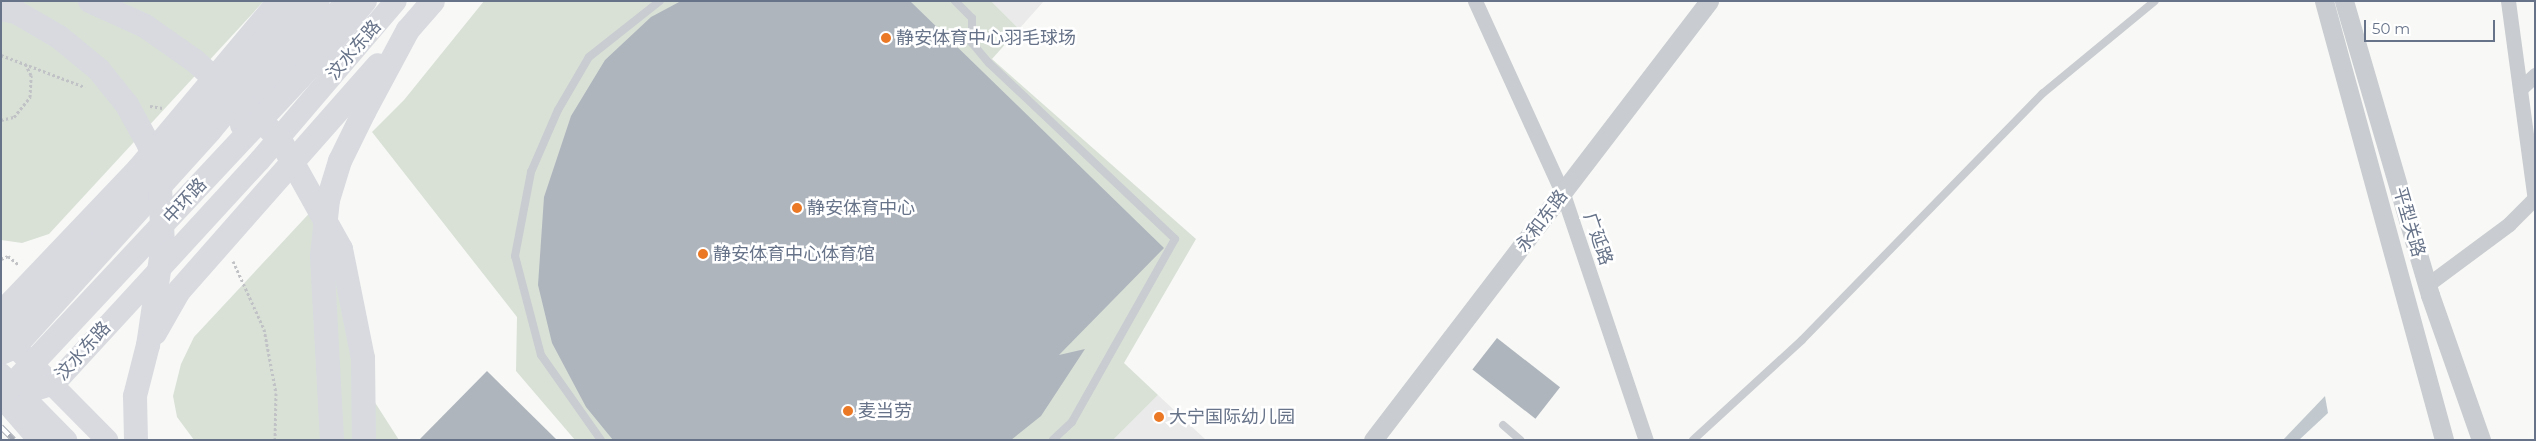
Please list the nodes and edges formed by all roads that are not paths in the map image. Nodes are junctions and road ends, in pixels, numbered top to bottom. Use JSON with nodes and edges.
{"nodes":[{"id":1,"x":90,"y":1,"type":"edge"},
{"id":2,"x":278,"y":1,"type":"edge"},
{"id":3,"x":298,"y":1,"type":"edge"},
{"id":4,"x":319,"y":1,"type":"edge"},
{"id":5,"x":346,"y":1,"type":"edge"},
{"id":6,"x":365,"y":1,"type":"edge"},
{"id":7,"x":396,"y":1,"type":"edge"},
{"id":8,"x":432,"y":1,"type":"edge"},
{"id":9,"x":660,"y":1,"type":"edge"},
{"id":10,"x":955,"y":1,"type":"edge"},
{"id":11,"x":1475,"y":1,"type":"edge"},
{"id":12,"x":1709,"y":1,"type":"edge"},
{"id":13,"x":2154,"y":1,"type":"edge"},
{"id":14,"x":2324,"y":1,"type":"edge"},
{"id":15,"x":2344,"y":1,"type":"edge"},
{"id":16,"x":2508,"y":1,"type":"edge"},
{"id":17,"x":1,"y":9,"type":"edge"},
{"id":18,"x":408,"y":30,"type":"junction"},
{"id":19,"x":2535,"y":75,"type":"edge"},
{"id":20,"x":2520,"y":89,"type":"junction"},
{"id":21,"x":1563,"y":194,"type":"junction"},
{"id":22,"x":2535,"y":199,"type":"edge"},
{"id":23,"x":2427,"y":285,"type":"junction"},
{"id":24,"x":1,"y":312,"type":"edge"},
{"id":25,"x":10,"y":345,"type":"edge"},
{"id":26,"x":148,"y":345,"type":"junction"},
{"id":27,"x":1,"y":374,"type":"edge"},
{"id":28,"x":54,"y":384,"type":"junction"},
{"id":29,"x":8,"y":395,"type":"edge"},
{"id":30,"x":1,"y":416,"type":"edge"},
{"id":31,"x":1503,"y":425,"type":"dead end"},
{"id":32,"x":40,"y":440,"type":"edge"},
{"id":33,"x":66,"y":440,"type":"edge"},
{"id":34,"x":107,"y":440,"type":"edge"},
{"id":35,"x":136,"y":440,"type":"edge"},
{"id":36,"x":332,"y":440,"type":"edge"},
{"id":37,"x":364,"y":440,"type":"edge"},
{"id":38,"x":601,"y":440,"type":"edge"},
{"id":39,"x":1053,"y":440,"type":"edge"},
{"id":40,"x":1373,"y":440,"type":"edge"},
{"id":41,"x":1520,"y":440,"type":"edge"},
{"id":42,"x":1646,"y":440,"type":"edge"},
{"id":43,"x":1693,"y":440,"type":"edge"},
{"id":44,"x":2444,"y":440,"type":"edge"},
{"id":45,"x":2481,"y":440,"type":"edge"}],
"edges":[{"from":1,"to":37,"type":"highway"},
{"from":2,"to":24,"type":"main road"},
{"from":3,"to":25,"type":"highway"},
{"from":4,"to":25,"type":"main road","name":"汶水东路"},
{"from":5,"to":25,"type":"main road","name":"汶水东路"},
{"from":6,"to":29,"type":"highway","name":"中环路"},
{"from":7,"to":28,"type":"main road","name":"汶水东路"},
{"from":8,"to":18,"type":"highway"},
{"from":9,"to":38,"type":"lane"},
{"from":10,"to":39,"type":"lane"},
{"from":11,"to":21,"type":"street","name":"广延路"},
{"from":12,"to":21,"type":"street","name":"永和东路"},
{"from":13,"to":43,"type":"lane"},
{"from":14,"to":44,"type":"street","name":"平型关路"},
{"from":15,"to":23,"type":"street","name":"平型关路"},
{"from":16,"to":20,"type":"street"},
{"from":17,"to":26,"type":"highway"},
{"from":18,"to":26,"type":"highway"},
{"from":18,"to":36,"type":"highway"},
{"from":19,"to":20,"type":"street"},
{"from":20,"to":22,"type":"street"},
{"from":21,"to":40,"type":"street","name":"永和东路"},
{"from":21,"to":42,"type":"street","name":"广延路"},
{"from":22,"to":23,"type":"street"},
{"from":23,"to":45,"type":"street","name":"平型关路"},
{"from":25,"to":28,"type":"main road"},
{"from":25,"to":29,"type":"main road","name":"汶水东路"},
{"from":26,"to":35,"type":"highway"},
{"from":27,"to":29,"type":"main road"},
{"from":28,"to":29,"type":"main road","name":"汶水东路"},
{"from":28,"to":34,"type":"main road"},
{"from":29,"to":30,"type":"main road"},
{"from":29,"to":32,"type":"highway"},
{"from":29,"to":33,"type":"main road"},
{"from":31,"to":41,"type":"lane"}]}
